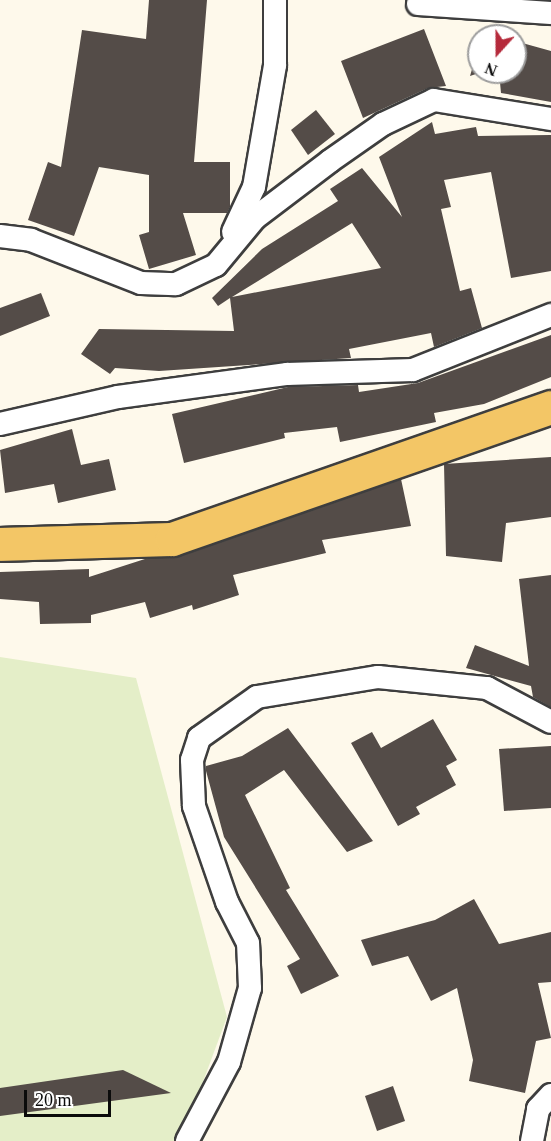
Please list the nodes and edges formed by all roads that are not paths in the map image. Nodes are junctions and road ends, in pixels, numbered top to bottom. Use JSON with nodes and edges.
{"nodes":[{"id":1,"x":275,"y":0,"type":"edge"},
{"id":2,"x":418,"y":4,"type":"dead end"},
{"id":3,"x":551,"y":13,"type":"edge"},
{"id":4,"x":551,"y":119,"type":"edge"},
{"id":5,"x":0,"y":236,"type":"edge"},
{"id":6,"x":216,"y":265,"type":"junction"},
{"id":7,"x":551,"y":315,"type":"edge"},
{"id":8,"x":551,"y":407,"type":"edge"},
{"id":9,"x":0,"y":424,"type":"edge"},
{"id":10,"x":0,"y":544,"type":"edge"},
{"id":11,"x":551,"y":722,"type":"edge"},
{"id":12,"x":551,"y":1095,"type":"edge"},
{"id":13,"x":188,"y":1141,"type":"edge"},
{"id":14,"x":532,"y":1141,"type":"edge"}],
"edges":[{"from":1,"to":6,"type":"street"},
{"from":2,"to":3,"type":"street"},
{"from":4,"to":6,"type":"street"},
{"from":5,"to":6,"type":"street"},
{"from":7,"to":9,"type":"street"},
{"from":8,"to":10,"type":"main road"},
{"from":11,"to":13,"type":"street"},
{"from":12,"to":14,"type":"street"}]}
